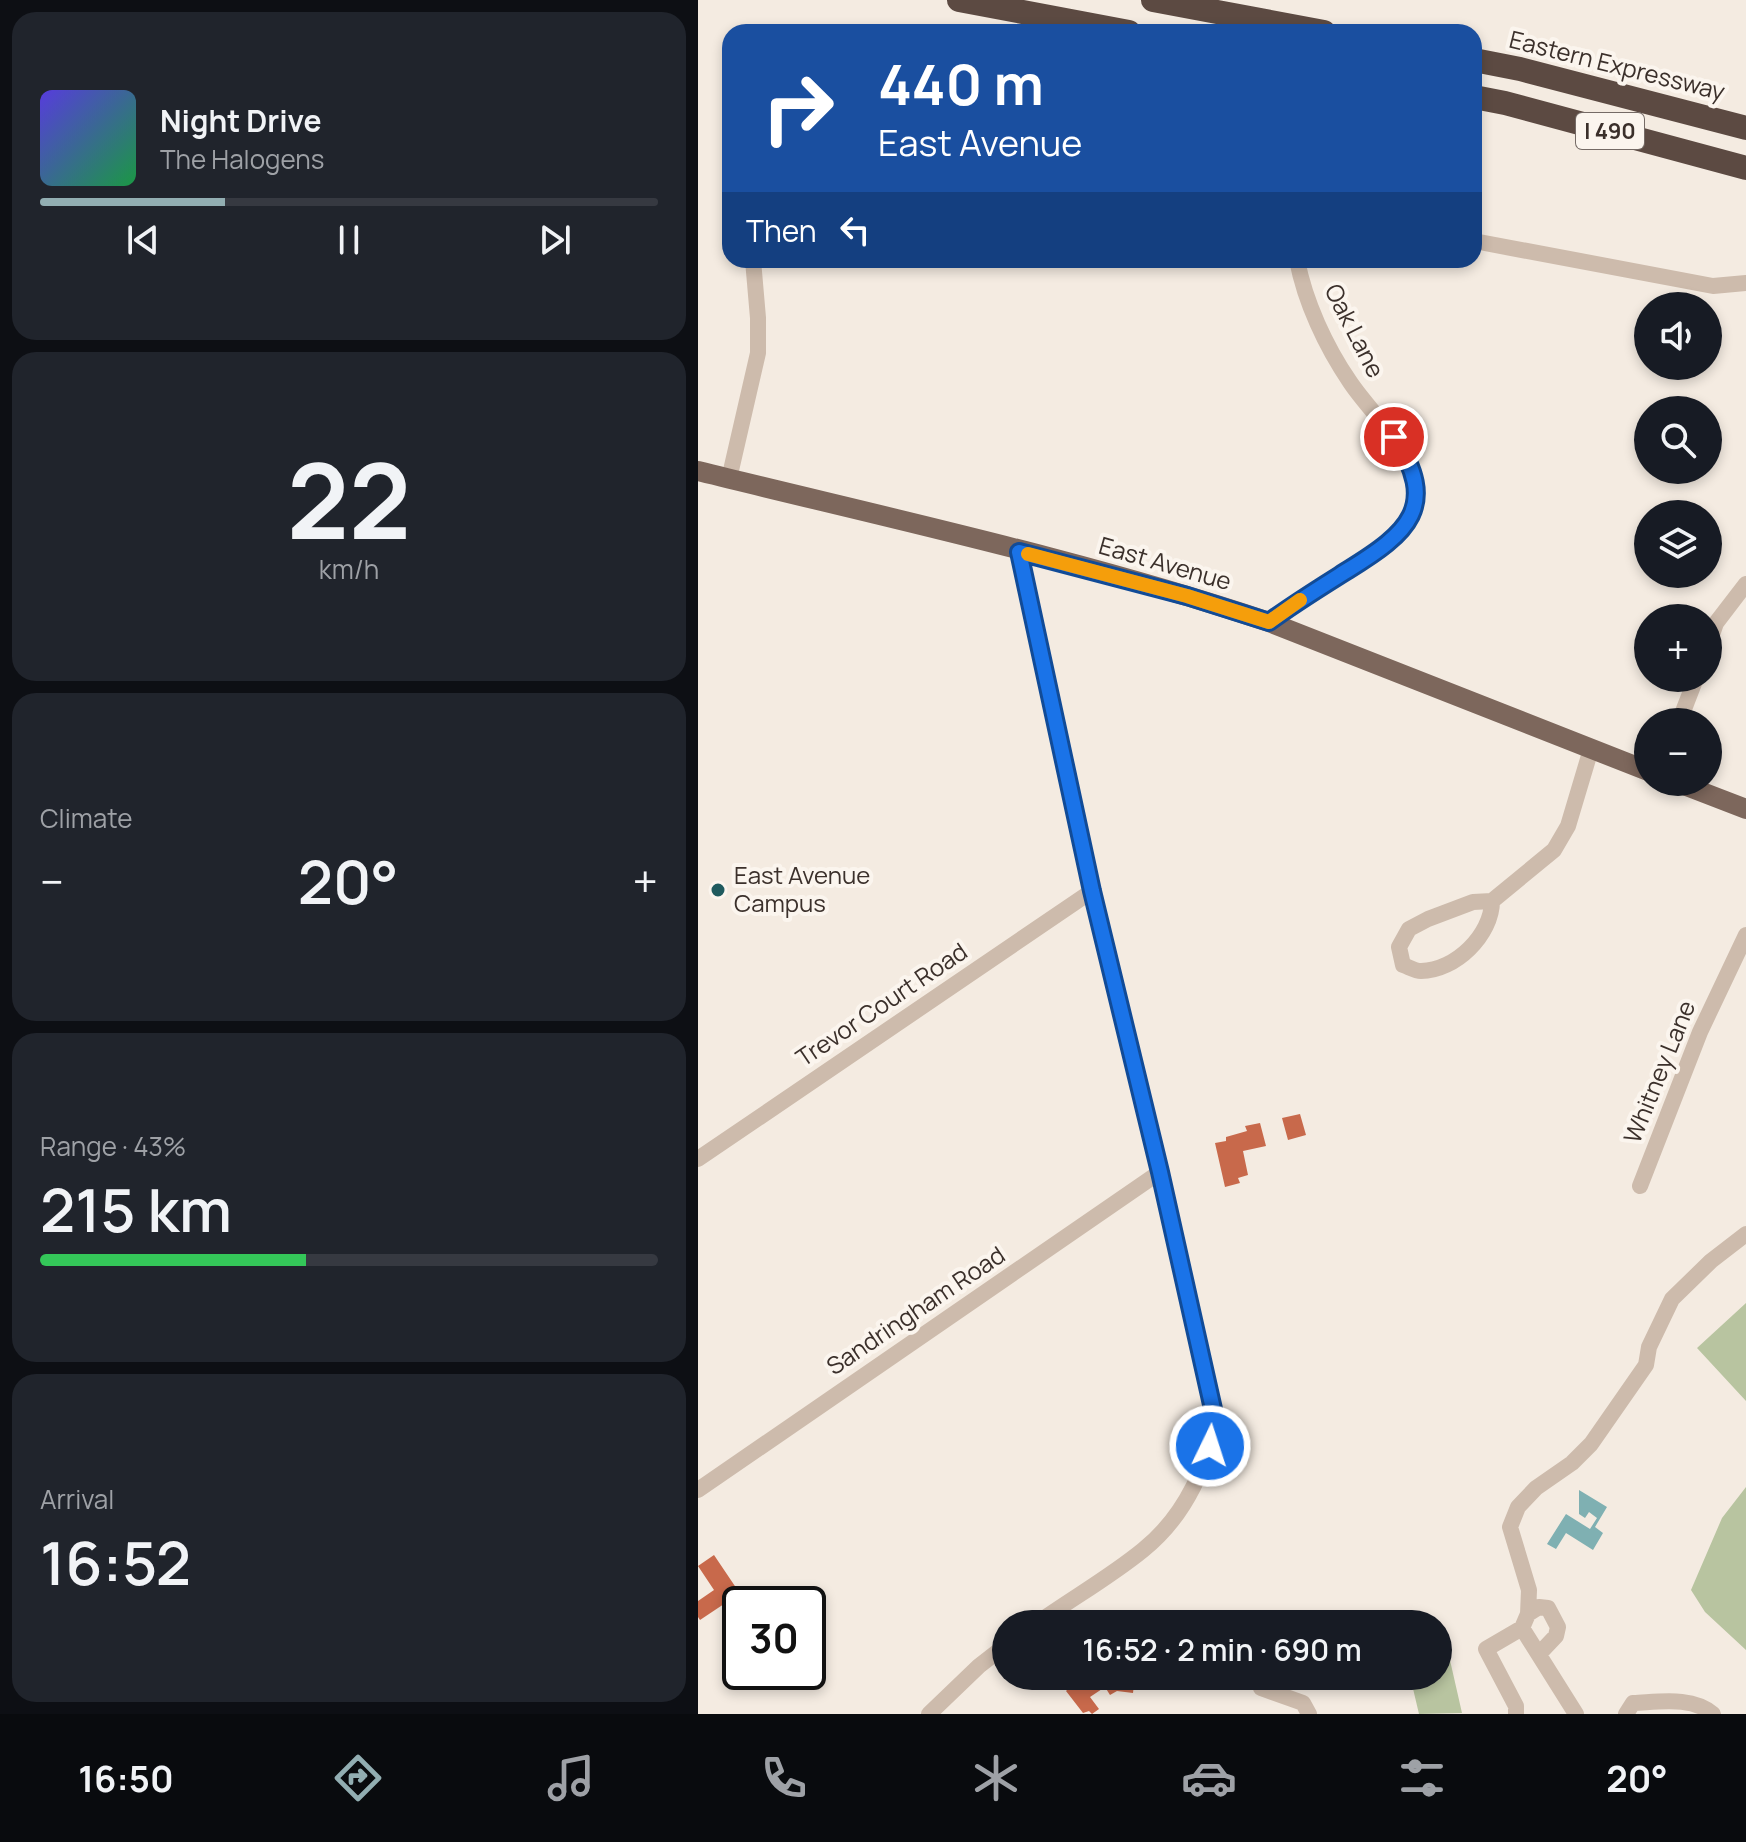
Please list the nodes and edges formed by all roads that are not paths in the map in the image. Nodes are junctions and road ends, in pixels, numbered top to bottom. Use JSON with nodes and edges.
{"nodes":[{"id":1,"x":959,"y":0,"type":"edge"},
{"id":2,"x":1153,"y":0,"type":"edge"},
{"id":3,"x":1086,"y":24,"type":"edge"},
{"id":4,"x":1281,"y":24,"type":"edge"},
{"id":5,"x":1482,"y":62,"type":"edge"},
{"id":6,"x":1482,"y":99,"type":"edge"},
{"id":7,"x":1746,"y":128,"type":"edge"},
{"id":8,"x":1746,"y":168,"type":"edge"},
{"id":9,"x":1482,"y":243,"type":"edge"},
{"id":10,"x":754,"y":268,"type":"edge"},
{"id":11,"x":1299,"y":268,"type":"edge"},
{"id":12,"x":1746,"y":283,"type":"edge"},
{"id":13,"x":698,"y":471,"type":"edge"},
{"id":14,"x":729,"y":479,"type":"junction"},
{"id":15,"x":1019,"y":552,"type":"junction"},
{"id":16,"x":1746,"y":584,"type":"edge"},
{"id":17,"x":1722,"y":615,"type":"edge"},
{"id":18,"x":1269,"y":622,"type":"junction"},
{"id":19,"x":1591,"y":749,"type":"junction"},
{"id":20,"x":1634,"y":766,"type":"edge"},
{"id":21,"x":1712,"y":796,"type":"edge"},
{"id":22,"x":1746,"y":809,"type":"edge"},
{"id":23,"x":1092,"y":891,"type":"junction"},
{"id":24,"x":1492,"y":901,"type":"junction"},
{"id":25,"x":1746,"y":935,"type":"edge"},
{"id":26,"x":1746,"y":969,"type":"edge"},
{"id":27,"x":1728,"y":976,"type":"junction"},
{"id":28,"x":698,"y":1159,"type":"edge"},
{"id":29,"x":1160,"y":1172,"type":"junction"},
{"id":30,"x":1640,"y":1186,"type":"dead end"},
{"id":31,"x":1746,"y":1234,"type":"edge"},
{"id":32,"x":698,"y":1490,"type":"edge"},
{"id":33,"x":1056,"y":1610,"type":"edge"},
{"id":34,"x":1525,"y":1621,"type":"junction"},
{"id":35,"x":1539,"y":1654,"type":"junction"},
{"id":36,"x":992,"y":1656,"type":"edge"},
{"id":37,"x":1267,"y":1690,"type":"edge"},
{"id":38,"x":1626,"y":1712,"type":"edge"},
{"id":39,"x":929,"y":1714,"type":"edge"},
{"id":40,"x":1309,"y":1714,"type":"edge"},
{"id":41,"x":1516,"y":1714,"type":"edge"},
{"id":42,"x":1576,"y":1714,"type":"edge"},
{"id":43,"x":1713,"y":1714,"type":"edge"}],
"edges":[{"from":1,"to":3,"type":"highway"},
{"from":2,"to":4,"type":"highway"},
{"from":5,"to":7,"type":"highway","name":"Eastern Expressway","number":"I 490"},
{"from":6,"to":8,"type":"highway","number":"I 490"},
{"from":9,"to":12,"type":"street"},
{"from":10,"to":14,"type":"street"},
{"from":11,"to":18,"type":"street","name":"Oak Lane"},
{"from":13,"to":14,"type":"main road","name":"East Avenue"},
{"from":14,"to":15,"type":"main road","name":"East Avenue"},
{"from":15,"to":18,"type":"main road","name":"East Avenue"},
{"from":15,"to":23,"type":"street"},
{"from":16,"to":17,"type":"street"},
{"from":18,"to":19,"type":"main road","name":"East Avenue"},
{"from":19,"to":20,"type":"main road","name":"East Avenue"},
{"from":19,"to":24,"type":"street"},
{"from":21,"to":22,"type":"main road"},
{"from":23,"to":28,"type":"street","name":"Trevor Court Road"},
{"from":23,"to":29,"type":"street"},
{"from":24,"to":24,"type":"street"},
{"from":25,"to":27,"type":"street","name":"Whitney Lane"},
{"from":26,"to":27,"type":"street"},
{"from":27,"to":30,"type":"street","name":"Whitney Lane"},
{"from":29,"to":32,"type":"street","name":"Sandringham Road"},
{"from":29,"to":33,"type":"street"},
{"from":31,"to":34,"type":"street"},
{"from":34,"to":35,"type":"street"},
{"from":34,"to":35,"type":"street"},
{"from":34,"to":41,"type":"street"},
{"from":35,"to":42,"type":"street"},
{"from":36,"to":39,"type":"street"},
{"from":37,"to":40,"type":"street"},
{"from":38,"to":43,"type":"street"}]}
